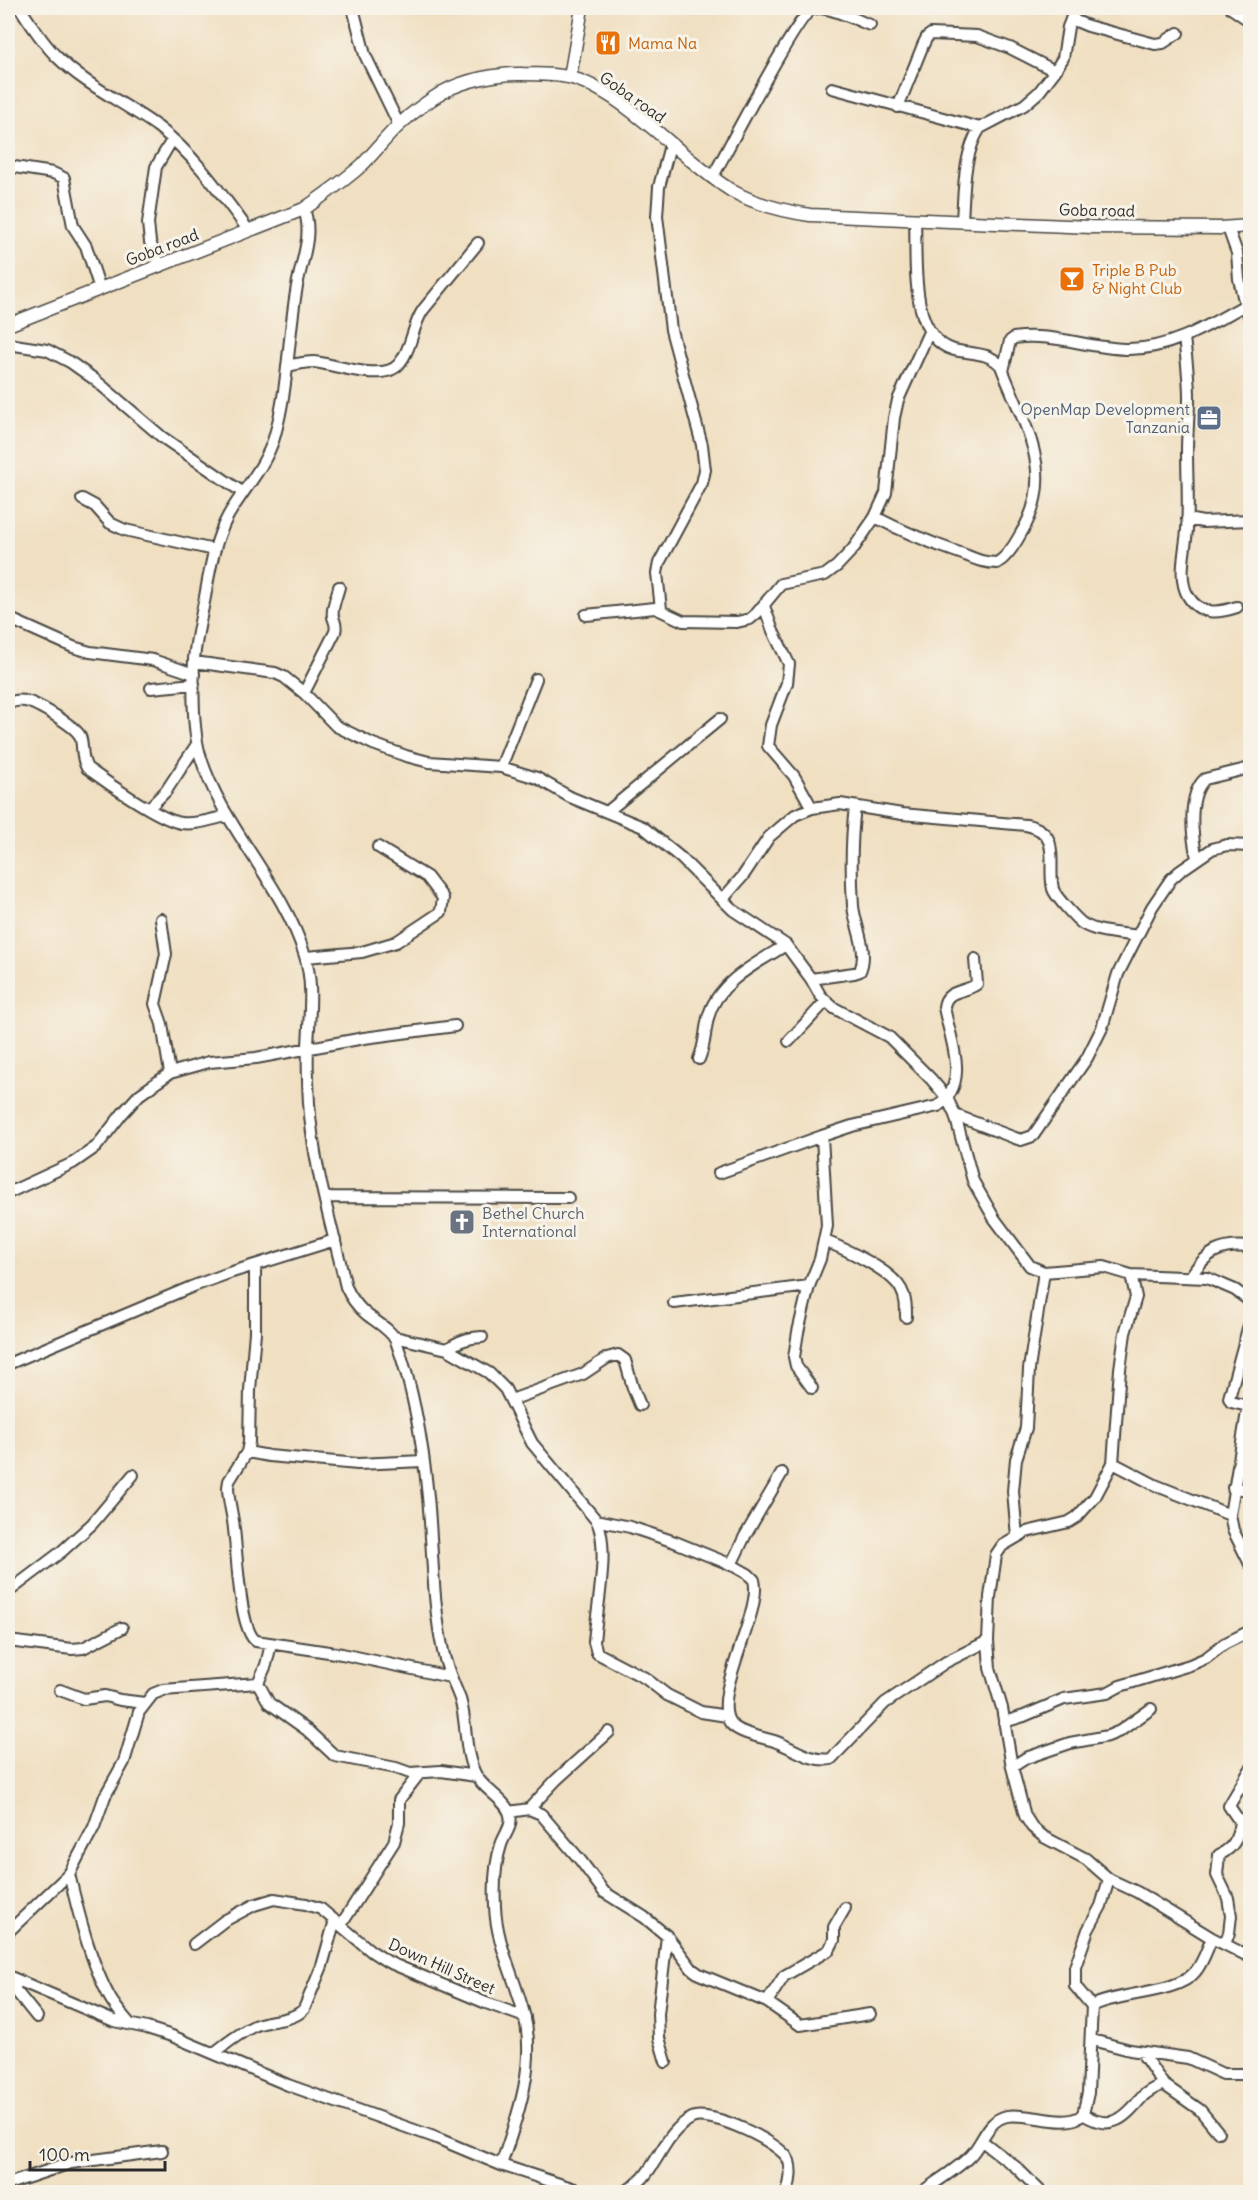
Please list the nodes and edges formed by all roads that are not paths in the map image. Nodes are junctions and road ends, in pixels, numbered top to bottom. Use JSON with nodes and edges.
{"nodes":[{"id":1,"x":20,"y":8,"type":"edge"},
{"id":2,"x":352,"y":8,"type":"edge"},
{"id":3,"x":582,"y":8,"type":"edge"},
{"id":4,"x":1076,"y":8,"type":"edge"},
{"id":5,"x":1231,"y":8,"type":"edge"},
{"id":6,"x":1071,"y":20,"type":"junction"},
{"id":7,"x":1251,"y":21,"type":"edge"},
{"id":8,"x":870,"y":25,"type":"dead end"},
{"id":9,"x":1178,"y":33,"type":"dead end"},
{"id":10,"x":1055,"y":71,"type":"junction"},
{"id":11,"x":570,"y":77,"type":"junction"},
{"id":12,"x":832,"y":88,"type":"dead end"},
{"id":13,"x":898,"y":107,"type":"junction"},
{"id":14,"x":399,"y":125,"type":"junction"},
{"id":15,"x":980,"y":128,"type":"junction"},
{"id":16,"x":172,"y":140,"type":"junction"},
{"id":17,"x":670,"y":145,"type":"junction"},
{"id":18,"x":8,"y":166,"type":"edge"},
{"id":19,"x":712,"y":178,"type":"junction"},
{"id":20,"x":304,"y":209,"type":"junction"},
{"id":21,"x":915,"y":220,"type":"junction"},
{"id":22,"x":962,"y":222,"type":"junction"},
{"id":23,"x":1251,"y":225,"type":"edge"},
{"id":24,"x":1228,"y":228,"type":"junction"},
{"id":25,"x":249,"y":231,"type":"junction"},
{"id":26,"x":478,"y":243,"type":"dead end"},
{"id":27,"x":160,"y":266,"type":"junction"},
{"id":28,"x":100,"y":289,"type":"junction"},
{"id":29,"x":1245,"y":305,"type":"junction"},
{"id":30,"x":1251,"y":318,"type":"edge"},
{"id":31,"x":8,"y":325,"type":"edge"},
{"id":32,"x":929,"y":332,"type":"junction"},
{"id":33,"x":1184,"y":338,"type":"junction"},
{"id":34,"x":8,"y":344,"type":"edge"},
{"id":35,"x":287,"y":366,"type":"junction"},
{"id":36,"x":1003,"y":371,"type":"junction"},
{"id":37,"x":242,"y":492,"type":"junction"},
{"id":38,"x":82,"y":499,"type":"dead end"},
{"id":39,"x":875,"y":517,"type":"junction"},
{"id":40,"x":1187,"y":519,"type":"junction"},
{"id":41,"x":1251,"y":520,"type":"edge"},
{"id":42,"x":213,"y":550,"type":"junction"},
{"id":43,"x":339,"y":587,"type":"dead end"},
{"id":44,"x":764,"y":606,"type":"junction"},
{"id":45,"x":1237,"y":607,"type":"dead end"},
{"id":46,"x":661,"y":609,"type":"junction"},
{"id":47,"x":585,"y":615,"type":"dead end"},
{"id":48,"x":8,"y":618,"type":"edge"},
{"id":49,"x":194,"y":662,"type":"junction"},
{"id":50,"x":194,"y":679,"type":"junction"},
{"id":51,"x":537,"y":679,"type":"dead end"},
{"id":52,"x":151,"y":688,"type":"dead end"},
{"id":53,"x":304,"y":693,"type":"junction"},
{"id":54,"x":8,"y":704,"type":"edge"},
{"id":55,"x":720,"y":719,"type":"dead end"},
{"id":56,"x":197,"y":744,"type":"junction"},
{"id":57,"x":501,"y":767,"type":"junction"},
{"id":58,"x":1251,"y":768,"type":"edge"},
{"id":59,"x":149,"y":807,"type":"junction"},
{"id":60,"x":855,"y":807,"type":"junction"},
{"id":61,"x":812,"y":808,"type":"junction"},
{"id":62,"x":607,"y":812,"type":"junction"},
{"id":63,"x":227,"y":816,"type":"junction"},
{"id":64,"x":1251,"y":846,"type":"edge"},
{"id":65,"x":378,"y":847,"type":"dead end"},
{"id":66,"x":1197,"y":858,"type":"junction"},
{"id":67,"x":723,"y":899,"type":"junction"},
{"id":68,"x":161,"y":919,"type":"dead end"},
{"id":69,"x":1137,"y":936,"type":"junction"},
{"id":70,"x":786,"y":945,"type":"junction"},
{"id":71,"x":306,"y":957,"type":"junction"},
{"id":72,"x":975,"y":959,"type":"dead end"},
{"id":73,"x":811,"y":979,"type":"junction"},
{"id":74,"x":826,"y":1001,"type":"junction"},
{"id":75,"x":455,"y":1026,"type":"dead end"},
{"id":76,"x":789,"y":1041,"type":"dead end"},
{"id":77,"x":308,"y":1048,"type":"junction"},
{"id":78,"x":699,"y":1059,"type":"dead end"},
{"id":79,"x":170,"y":1073,"type":"junction"},
{"id":80,"x":946,"y":1098,"type":"junction"},
{"id":81,"x":955,"y":1114,"type":"junction"},
{"id":82,"x":822,"y":1136,"type":"junction"},
{"id":83,"x":719,"y":1173,"type":"dead end"},
{"id":84,"x":8,"y":1193,"type":"edge"},
{"id":85,"x":325,"y":1197,"type":"junction"},
{"id":86,"x":568,"y":1198,"type":"dead end"},
{"id":87,"x":335,"y":1240,"type":"junction"},
{"id":88,"x":825,"y":1240,"type":"junction"},
{"id":89,"x":1251,"y":1247,"type":"edge"},
{"id":90,"x":255,"y":1266,"type":"junction"},
{"id":91,"x":1044,"y":1272,"type":"junction"},
{"id":92,"x":1131,"y":1275,"type":"junction"},
{"id":93,"x":1191,"y":1276,"type":"junction"},
{"id":94,"x":809,"y":1286,"type":"junction"},
{"id":95,"x":1251,"y":1301,"type":"edge"},
{"id":96,"x":674,"y":1303,"type":"dead end"},
{"id":97,"x":906,"y":1317,"type":"dead end"},
{"id":98,"x":1251,"y":1321,"type":"edge"},
{"id":99,"x":395,"y":1337,"type":"junction"},
{"id":100,"x":482,"y":1337,"type":"dead end"},
{"id":101,"x":447,"y":1349,"type":"junction"},
{"id":102,"x":8,"y":1364,"type":"edge"},
{"id":103,"x":812,"y":1388,"type":"dead end"},
{"id":104,"x":511,"y":1400,"type":"junction"},
{"id":105,"x":640,"y":1405,"type":"dead end"},
{"id":106,"x":247,"y":1452,"type":"junction"},
{"id":107,"x":423,"y":1461,"type":"junction"},
{"id":108,"x":1113,"y":1463,"type":"junction"},
{"id":109,"x":782,"y":1473,"type":"dead end"},
{"id":110,"x":133,"y":1475,"type":"dead end"},
{"id":111,"x":1233,"y":1488,"type":"junction"},
{"id":112,"x":1251,"y":1491,"type":"edge"},
{"id":113,"x":1230,"y":1515,"type":"junction"},
{"id":114,"x":596,"y":1520,"type":"junction"},
{"id":115,"x":1017,"y":1537,"type":"junction"},
{"id":116,"x":731,"y":1564,"type":"junction"},
{"id":117,"x":1251,"y":1564,"type":"edge"},
{"id":118,"x":8,"y":1592,"type":"edge"},
{"id":119,"x":122,"y":1628,"type":"dead end"},
{"id":120,"x":1251,"y":1631,"type":"edge"},
{"id":121,"x":8,"y":1641,"type":"edge"},
{"id":122,"x":988,"y":1641,"type":"junction"},
{"id":123,"x":271,"y":1644,"type":"junction"},
{"id":124,"x":450,"y":1677,"type":"junction"},
{"id":125,"x":258,"y":1683,"type":"junction"},
{"id":126,"x":60,"y":1690,"type":"dead end"},
{"id":127,"x":146,"y":1702,"type":"junction"},
{"id":128,"x":1151,"y":1709,"type":"dead end"},
{"id":129,"x":727,"y":1716,"type":"junction"},
{"id":130,"x":1004,"y":1722,"type":"junction"},
{"id":131,"x":609,"y":1732,"type":"dead end"},
{"id":132,"x":1012,"y":1767,"type":"junction"},
{"id":133,"x":1251,"y":1770,"type":"edge"},
{"id":134,"x":419,"y":1774,"type":"junction"},
{"id":135,"x":476,"y":1776,"type":"junction"},
{"id":136,"x":529,"y":1809,"type":"junction"},
{"id":137,"x":509,"y":1812,"type":"junction"},
{"id":138,"x":1240,"y":1822,"type":"junction"},
{"id":139,"x":1251,"y":1828,"type":"edge"},
{"id":140,"x":69,"y":1874,"type":"junction"},
{"id":141,"x":1109,"y":1879,"type":"junction"},
{"id":142,"x":845,"y":1908,"type":"dead end"},
{"id":143,"x":338,"y":1922,"type":"junction"},
{"id":144,"x":9,"y":1927,"type":"edge"},
{"id":145,"x":667,"y":1936,"type":"junction"},
{"id":146,"x":1212,"y":1938,"type":"junction"},
{"id":147,"x":194,"y":1944,"type":"dead end"},
{"id":148,"x":1224,"y":1944,"type":"junction"},
{"id":149,"x":1251,"y":1957,"type":"edge"},
{"id":150,"x":9,"y":1977,"type":"edge"},
{"id":151,"x":766,"y":2002,"type":"junction"},
{"id":152,"x":1092,"y":2006,"type":"junction"},
{"id":153,"x":870,"y":2014,"type":"dead end"},
{"id":154,"x":37,"y":2017,"type":"dead end"},
{"id":155,"x":525,"y":2017,"type":"junction"},
{"id":156,"x":130,"y":2024,"type":"junction"},
{"id":157,"x":1092,"y":2040,"type":"junction"},
{"id":158,"x":1142,"y":2052,"type":"junction"},
{"id":159,"x":214,"y":2053,"type":"junction"},
{"id":160,"x":666,"y":2062,"type":"dead end"},
{"id":161,"x":1251,"y":2074,"type":"edge"},
{"id":162,"x":1164,"y":2084,"type":"junction"},
{"id":163,"x":1083,"y":2114,"type":"junction"},
{"id":164,"x":1218,"y":2132,"type":"dead end"},
{"id":165,"x":982,"y":2141,"type":"junction"},
{"id":166,"x":162,"y":2151,"type":"dead end"},
{"id":167,"x":501,"y":2165,"type":"junction"},
{"id":168,"x":8,"y":2184,"type":"edge"},
{"id":169,"x":927,"y":2191,"type":"edge"},
{"id":170,"x":584,"y":2193,"type":"edge"},
{"id":171,"x":625,"y":2193,"type":"edge"},
{"id":172,"x":787,"y":2193,"type":"edge"},
{"id":173,"x":1041,"y":2193,"type":"edge"}],
"edges":[{"from":1,"to":16,"type":"street"},
{"from":2,"to":14,"type":"street"},
{"from":3,"to":11,"type":"street"},
{"from":4,"to":6,"type":"street"},
{"from":5,"to":7,"type":"street"},
{"from":6,"to":9,"type":"street"},
{"from":6,"to":10,"type":"street"},
{"from":8,"to":19,"type":"street"},
{"from":10,"to":13,"type":"street"},
{"from":10,"to":15,"type":"street"},
{"from":11,"to":14,"type":"street","name":"Goba road"},
{"from":11,"to":17,"type":"street","name":"Goba road"},
{"from":12,"to":13,"type":"street"},
{"from":13,"to":15,"type":"street"},
{"from":14,"to":20,"type":"street","name":"Goba road"},
{"from":15,"to":22,"type":"street"},
{"from":16,"to":25,"type":"street"},
{"from":16,"to":27,"type":"street"},
{"from":17,"to":19,"type":"street","name":"Goba road"},
{"from":17,"to":46,"type":"street"},
{"from":18,"to":28,"type":"street"},
{"from":19,"to":21,"type":"street","name":"Goba road"},
{"from":20,"to":25,"type":"street","name":"Goba road"},
{"from":20,"to":35,"type":"street"},
{"from":21,"to":22,"type":"street","name":"Goba road"},
{"from":21,"to":32,"type":"street"},
{"from":22,"to":24,"type":"street","name":"Goba road"},
{"from":23,"to":24,"type":"street","name":"Goba road"},
{"from":24,"to":29,"type":"street"},
{"from":25,"to":27,"type":"street","name":"Goba road"},
{"from":26,"to":35,"type":"street"},
{"from":27,"to":28,"type":"street","name":"Goba road"},
{"from":28,"to":31,"type":"street","name":"Goba road"},
{"from":29,"to":30,"type":"street"},
{"from":29,"to":33,"type":"street"},
{"from":32,"to":36,"type":"street"},
{"from":32,"to":39,"type":"street"},
{"from":33,"to":36,"type":"street"},
{"from":33,"to":40,"type":"street"},
{"from":34,"to":37,"type":"street"},
{"from":35,"to":37,"type":"street"},
{"from":36,"to":39,"type":"street"},
{"from":37,"to":42,"type":"street"},
{"from":38,"to":42,"type":"street"},
{"from":39,"to":44,"type":"street"},
{"from":40,"to":41,"type":"street"},
{"from":40,"to":45,"type":"street"},
{"from":42,"to":49,"type":"street"},
{"from":43,"to":53,"type":"street"},
{"from":44,"to":46,"type":"street"},
{"from":44,"to":61,"type":"street"},
{"from":46,"to":47,"type":"street"},
{"from":48,"to":50,"type":"street"},
{"from":49,"to":50,"type":"street"},
{"from":49,"to":53,"type":"street"},
{"from":50,"to":52,"type":"street"},
{"from":50,"to":56,"type":"street"},
{"from":51,"to":57,"type":"street"},
{"from":53,"to":57,"type":"street"},
{"from":54,"to":59,"type":"street"},
{"from":55,"to":62,"type":"street"},
{"from":56,"to":59,"type":"street"},
{"from":56,"to":63,"type":"street"},
{"from":57,"to":62,"type":"street"},
{"from":58,"to":66,"type":"street"},
{"from":59,"to":63,"type":"street"},
{"from":60,"to":61,"type":"street"},
{"from":60,"to":69,"type":"street"},
{"from":60,"to":73,"type":"street"},
{"from":61,"to":67,"type":"street"},
{"from":62,"to":67,"type":"street"},
{"from":63,"to":71,"type":"street"},
{"from":64,"to":66,"type":"street"},
{"from":65,"to":71,"type":"street"},
{"from":66,"to":69,"type":"street"},
{"from":67,"to":70,"type":"street"},
{"from":68,"to":79,"type":"street"},
{"from":69,"to":81,"type":"street"},
{"from":70,"to":73,"type":"street"},
{"from":70,"to":78,"type":"street"},
{"from":71,"to":77,"type":"street"},
{"from":72,"to":80,"type":"street"},
{"from":73,"to":74,"type":"street"},
{"from":74,"to":76,"type":"street"},
{"from":74,"to":80,"type":"street"},
{"from":75,"to":77,"type":"street"},
{"from":77,"to":79,"type":"street"},
{"from":77,"to":85,"type":"street"},
{"from":79,"to":84,"type":"street"},
{"from":80,"to":81,"type":"street"},
{"from":80,"to":82,"type":"street"},
{"from":81,"to":91,"type":"street"},
{"from":82,"to":83,"type":"street"},
{"from":82,"to":88,"type":"street"},
{"from":85,"to":86,"type":"street"},
{"from":85,"to":87,"type":"street"},
{"from":87,"to":90,"type":"street"},
{"from":87,"to":99,"type":"street"},
{"from":88,"to":94,"type":"street"},
{"from":88,"to":97,"type":"street"},
{"from":89,"to":93,"type":"street"},
{"from":90,"to":102,"type":"street"},
{"from":90,"to":106,"type":"street"},
{"from":91,"to":92,"type":"street"},
{"from":91,"to":115,"type":"street"},
{"from":92,"to":93,"type":"street"},
{"from":92,"to":108,"type":"street"},
{"from":93,"to":95,"type":"street"},
{"from":94,"to":96,"type":"street"},
{"from":94,"to":103,"type":"street"},
{"from":98,"to":111,"type":"street"},
{"from":99,"to":101,"type":"street"},
{"from":99,"to":107,"type":"street"},
{"from":100,"to":101,"type":"street"},
{"from":101,"to":104,"type":"street"},
{"from":104,"to":105,"type":"street"},
{"from":104,"to":114,"type":"street"},
{"from":106,"to":107,"type":"street"},
{"from":106,"to":123,"type":"street"},
{"from":107,"to":124,"type":"street"},
{"from":108,"to":113,"type":"street"},
{"from":108,"to":115,"type":"street"},
{"from":109,"to":116,"type":"street"},
{"from":110,"to":118,"type":"street"},
{"from":111,"to":112,"type":"street"},
{"from":111,"to":113,"type":"street"},
{"from":113,"to":117,"type":"street"},
{"from":114,"to":116,"type":"street"},
{"from":114,"to":129,"type":"street"},
{"from":115,"to":122,"type":"street"},
{"from":116,"to":129,"type":"street"},
{"from":119,"to":121,"type":"street"},
{"from":120,"to":130,"type":"street"},
{"from":122,"to":129,"type":"street"},
{"from":122,"to":130,"type":"street"},
{"from":123,"to":124,"type":"street"},
{"from":123,"to":125,"type":"street"},
{"from":124,"to":135,"type":"street"},
{"from":125,"to":127,"type":"street"},
{"from":125,"to":134,"type":"street"},
{"from":126,"to":127,"type":"street"},
{"from":127,"to":140,"type":"street"},
{"from":128,"to":132,"type":"street"},
{"from":130,"to":132,"type":"street"},
{"from":131,"to":136,"type":"street"},
{"from":132,"to":141,"type":"street"},
{"from":133,"to":138,"type":"street"},
{"from":134,"to":135,"type":"street"},
{"from":134,"to":143,"type":"street"},
{"from":135,"to":137,"type":"street"},
{"from":136,"to":137,"type":"street"},
{"from":136,"to":145,"type":"street"},
{"from":137,"to":155,"type":"street"},
{"from":138,"to":139,"type":"street"},
{"from":138,"to":148,"type":"street"},
{"from":140,"to":144,"type":"street"},
{"from":140,"to":156,"type":"street"},
{"from":141,"to":146,"type":"street"},
{"from":141,"to":152,"type":"street"},
{"from":142,"to":151,"type":"street"},
{"from":143,"to":147,"type":"street","name":"Down Hill Street"},
{"from":143,"to":155,"type":"street","name":"Down Hill Street"},
{"from":143,"to":159,"type":"street"},
{"from":145,"to":151,"type":"street"},
{"from":145,"to":160,"type":"street"},
{"from":146,"to":148,"type":"street"},
{"from":146,"to":152,"type":"street"},
{"from":148,"to":149,"type":"street"},
{"from":150,"to":154,"type":"street"},
{"from":150,"to":156,"type":"street"},
{"from":151,"to":153,"type":"street"},
{"from":152,"to":157,"type":"street"},
{"from":155,"to":167,"type":"street"},
{"from":156,"to":159,"type":"street"},
{"from":157,"to":158,"type":"street"},
{"from":157,"to":163,"type":"street"},
{"from":158,"to":161,"type":"street"},
{"from":158,"to":162,"type":"street"},
{"from":159,"to":167,"type":"street"},
{"from":162,"to":163,"type":"street"},
{"from":162,"to":164,"type":"street"},
{"from":163,"to":165,"type":"street"},
{"from":165,"to":169,"type":"street"},
{"from":165,"to":173,"type":"street"},
{"from":166,"to":168,"type":"street"},
{"from":167,"to":170,"type":"street"},
{"from":171,"to":172,"type":"street"}]}
